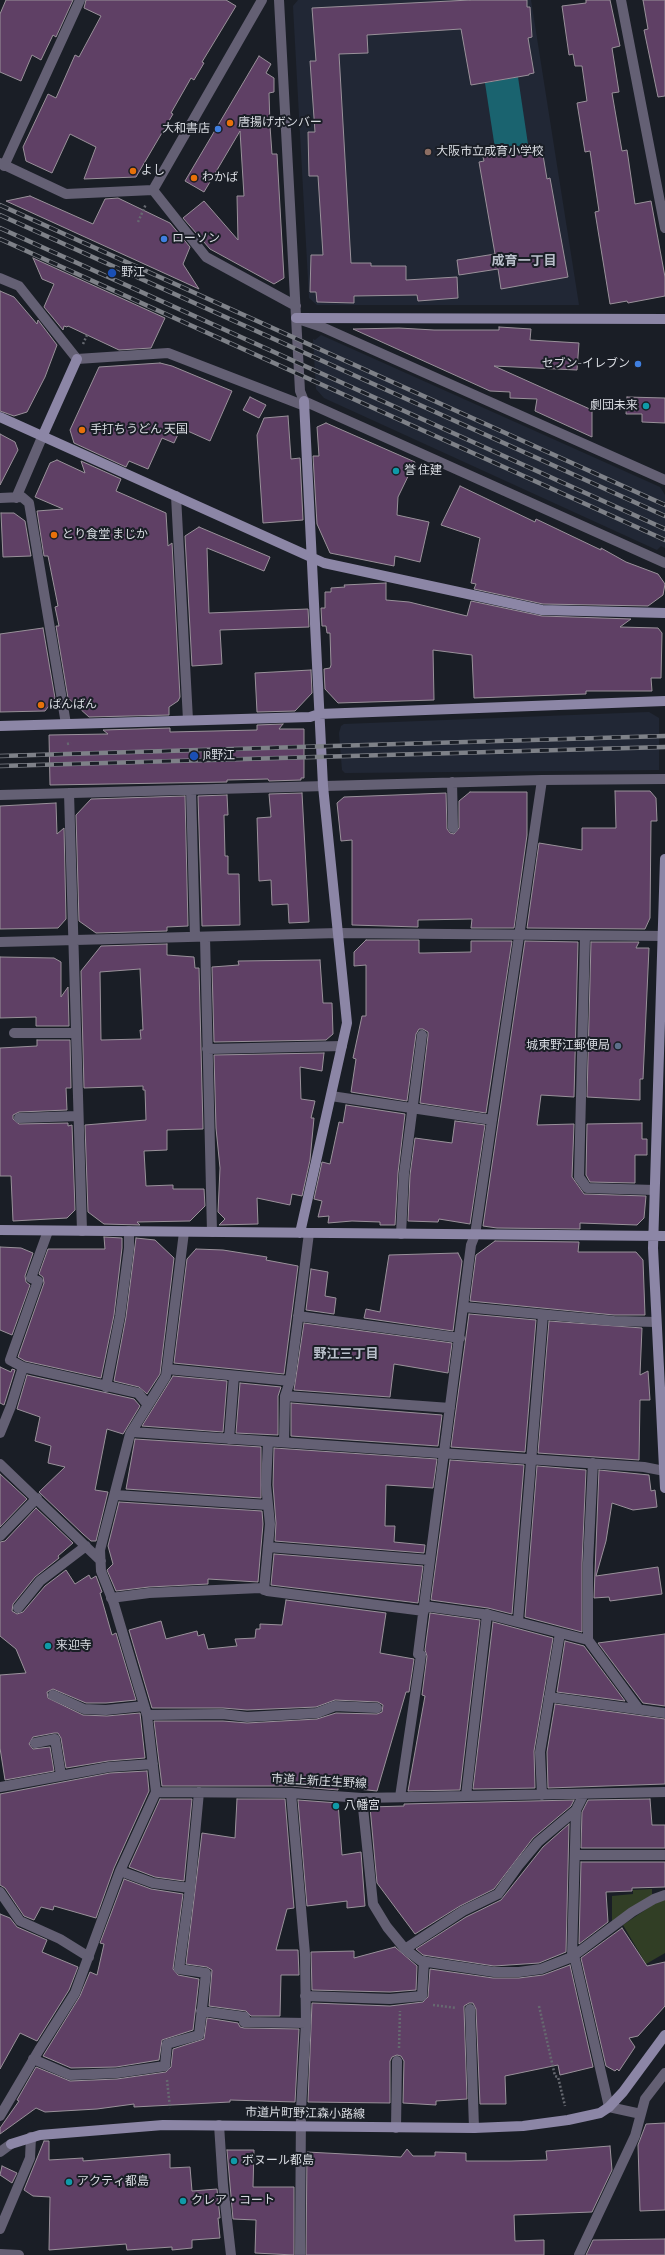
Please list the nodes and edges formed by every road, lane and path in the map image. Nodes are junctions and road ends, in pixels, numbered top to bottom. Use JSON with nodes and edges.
{"nodes":[{"id":1,"x":80,"y":0,"type":"edge"},
{"id":2,"x":262,"y":0,"type":"edge"},
{"id":3,"x":279,"y":0,"type":"edge"},
{"id":4,"x":621,"y":0,"type":"edge"},
{"id":5,"x":2,"y":164,"type":"edge"},
{"id":6,"x":152,"y":190,"type":"junction"},
{"id":7,"x":665,"y":228,"type":"edge"},
{"id":8,"x":0,"y":278,"type":"edge"},
{"id":9,"x":296,"y":306,"type":"junction"},
{"id":10,"x":296,"y":318,"type":"junction"},
{"id":11,"x":665,"y":319,"type":"edge"},
{"id":12,"x":77,"y":359,"type":"junction"},
{"id":13,"x":304,"y":403,"type":"junction"},
{"id":14,"x":0,"y":416,"type":"edge"},
{"id":15,"x":43,"y":435,"type":"junction"},
{"id":16,"x":665,"y":480,"type":"edge"},
{"id":17,"x":176,"y":496,"type":"junction"},
{"id":18,"x":19,"y":497,"type":"junction"},
{"id":19,"x":0,"y":498,"type":"edge"},
{"id":20,"x":311,"y":557,"type":"junction"},
{"id":21,"x":665,"y":563,"type":"edge"},
{"id":22,"x":665,"y":613,"type":"edge"},
{"id":23,"x":665,"y":701,"type":"edge"},
{"id":24,"x":319,"y":714,"type":"junction"},
{"id":25,"x":188,"y":720,"type":"junction"},
{"id":26,"x":66,"y":724,"type":"junction"},
{"id":27,"x":0,"y":726,"type":"edge"},
{"id":28,"x":71,"y":743,"type":"dead end"},
{"id":29,"x":67,"y":744,"type":"dead end"},
{"id":30,"x":665,"y":779,"type":"edge"},
{"id":31,"x":542,"y":780,"type":"junction"},
{"id":32,"x":452,"y":782,"type":"junction"},
{"id":33,"x":323,"y":786,"type":"junction"},
{"id":34,"x":191,"y":790,"type":"junction"},
{"id":35,"x":69,"y":793,"type":"junction"},
{"id":36,"x":0,"y":795,"type":"edge"},
{"id":37,"x":453,"y":828,"type":"dead end"},
{"id":38,"x":665,"y":859,"type":"edge"},
{"id":39,"x":338,"y":933,"type":"junction"},
{"id":40,"x":520,"y":936,"type":"junction"},
{"id":41,"x":585,"y":936,"type":"junction"},
{"id":42,"x":664,"y":936,"type":"edge"},
{"id":43,"x":200,"y":937,"type":"junction"},
{"id":44,"x":73,"y":940,"type":"junction"},
{"id":45,"x":0,"y":942,"type":"edge"},
{"id":46,"x":14,"y":1033,"type":"dead end"},
{"id":47,"x":76,"y":1033,"type":"junction"},
{"id":48,"x":422,"y":1035,"type":"dead end"},
{"id":49,"x":342,"y":1046,"type":"junction"},
{"id":50,"x":207,"y":1049,"type":"junction"},
{"id":51,"x":331,"y":1096,"type":"junction"},
{"id":52,"x":412,"y":1110,"type":"junction"},
{"id":53,"x":78,"y":1116,"type":"junction"},
{"id":54,"x":19,"y":1118,"type":"dead end"},
{"id":55,"x":492,"y":1120,"type":"junction"},
{"id":56,"x":654,"y":1190,"type":"junction"},
{"id":57,"x":0,"y":1230,"type":"edge"},
{"id":58,"x":48,"y":1231,"type":"junction"},
{"id":59,"x":82,"y":1231,"type":"junction"},
{"id":60,"x":129,"y":1231,"type":"junction"},
{"id":61,"x":184,"y":1232,"type":"junction"},
{"id":62,"x":212,"y":1232,"type":"junction"},
{"id":63,"x":305,"y":1233,"type":"junction"},
{"id":64,"x":401,"y":1234,"type":"junction"},
{"id":65,"x":475,"y":1235,"type":"junction"},
{"id":66,"x":653,"y":1236,"type":"junction"},
{"id":67,"x":665,"y":1236,"type":"edge"},
{"id":68,"x":464,"y":1307,"type":"junction"},
{"id":69,"x":543,"y":1315,"type":"junction"},
{"id":70,"x":298,"y":1316,"type":"junction"},
{"id":71,"x":656,"y":1322,"type":"junction"},
{"id":72,"x":460,"y":1338,"type":"junction"},
{"id":73,"x":23,"y":1367,"type":"junction"},
{"id":74,"x":167,"y":1369,"type":"junction"},
{"id":75,"x":234,"y":1376,"type":"junction"},
{"id":76,"x":290,"y":1381,"type":"junction"},
{"id":77,"x":106,"y":1387,"type":"junction"},
{"id":78,"x":285,"y":1396,"type":"junction"},
{"id":79,"x":148,"y":1405,"type":"junction"},
{"id":80,"x":450,"y":1408,"type":"junction"},
{"id":81,"x":132,"y":1432,"type":"junction"},
{"id":82,"x":0,"y":1433,"type":"edge"},
{"id":83,"x":229,"y":1439,"type":"junction"},
{"id":84,"x":268,"y":1442,"type":"junction"},
{"id":85,"x":284,"y":1442,"type":"junction"},
{"id":86,"x":443,"y":1453,"type":"junction"},
{"id":87,"x":532,"y":1459,"type":"junction"},
{"id":88,"x":593,"y":1463,"type":"junction"},
{"id":89,"x":0,"y":1464,"type":"edge"},
{"id":90,"x":664,"y":1470,"type":"edge"},
{"id":91,"x":665,"y":1488,"type":"edge"},
{"id":92,"x":115,"y":1495,"type":"junction"},
{"id":93,"x":37,"y":1498,"type":"junction"},
{"id":94,"x":268,"y":1505,"type":"junction"},
{"id":95,"x":0,"y":1536,"type":"edge"},
{"id":96,"x":86,"y":1546,"type":"junction"},
{"id":97,"x":268,"y":1546,"type":"junction"},
{"id":98,"x":430,"y":1560,"type":"junction"},
{"id":99,"x":101,"y":1561,"type":"junction"},
{"id":100,"x":264,"y":1590,"type":"junction"},
{"id":101,"x":111,"y":1598,"type":"junction"},
{"id":102,"x":18,"y":1608,"type":"dead end"},
{"id":103,"x":424,"y":1608,"type":"junction"},
{"id":104,"x":487,"y":1614,"type":"junction"},
{"id":105,"x":518,"y":1621,"type":"junction"},
{"id":106,"x":560,"y":1633,"type":"junction"},
{"id":107,"x":588,"y":1640,"type":"junction"},
{"id":108,"x":53,"y":1695,"type":"dead end"},
{"id":109,"x":549,"y":1697,"type":"junction"},
{"id":110,"x":377,"y":1708,"type":"dead end"},
{"id":111,"x":638,"y":1708,"type":"junction"},
{"id":112,"x":146,"y":1711,"type":"junction"},
{"id":113,"x":665,"y":1713,"type":"edge"},
{"id":114,"x":35,"y":1743,"type":"dead end"},
{"id":115,"x":153,"y":1764,"type":"junction"},
{"id":116,"x":61,"y":1775,"type":"junction"},
{"id":117,"x":0,"y":1787,"type":"edge"},
{"id":118,"x":156,"y":1792,"type":"junction"},
{"id":119,"x":199,"y":1792,"type":"junction"},
{"id":120,"x":665,"y":1792,"type":"edge"},
{"id":121,"x":291,"y":1793,"type":"junction"},
{"id":122,"x":584,"y":1794,"type":"junction"},
{"id":123,"x":542,"y":1795,"type":"junction"},
{"id":124,"x":466,"y":1796,"type":"junction"},
{"id":125,"x":400,"y":1797,"type":"junction"},
{"id":126,"x":362,"y":1798,"type":"junction"},
{"id":127,"x":576,"y":1810,"type":"junction"},
{"id":128,"x":575,"y":1855,"type":"junction"},
{"id":129,"x":665,"y":1855,"type":"edge"},
{"id":130,"x":120,"y":1871,"type":"junction"},
{"id":131,"x":190,"y":1888,"type":"junction"},
{"id":132,"x":0,"y":1892,"type":"edge"},
{"id":133,"x":665,"y":1896,"type":"edge"},
{"id":134,"x":3,"y":1903,"type":"edge"},
{"id":135,"x":405,"y":1949,"type":"junction"},
{"id":136,"x":573,"y":1956,"type":"junction"},
{"id":137,"x":89,"y":1957,"type":"junction"},
{"id":138,"x":424,"y":1961,"type":"junction"},
{"id":139,"x":305,"y":1996,"type":"junction"},
{"id":140,"x":417,"y":1996,"type":"junction"},
{"id":141,"x":400,"y":1998,"type":"junction"},
{"id":142,"x":539,"y":2006,"type":"dead end"},
{"id":143,"x":470,"y":2009,"type":"joint"},
{"id":144,"x":201,"y":2011,"type":"junction"},
{"id":145,"x":306,"y":2023,"type":"junction"},
{"id":146,"x":665,"y":2035,"type":"edge"},
{"id":147,"x":33,"y":2059,"type":"junction"},
{"id":148,"x":397,"y":2061,"type":"joint"},
{"id":149,"x":165,"y":2066,"type":"junction"},
{"id":150,"x":665,"y":2073,"type":"edge"},
{"id":151,"x":609,"y":2107,"type":"junction"},
{"id":152,"x":170,"y":2108,"type":"dead end"},
{"id":153,"x":641,"y":2114,"type":"junction"},
{"id":154,"x":0,"y":2116,"type":"edge"},
{"id":155,"x":568,"y":2120,"type":"junction"},
{"id":156,"x":219,"y":2125,"type":"junction"},
{"id":157,"x":302,"y":2126,"type":"junction"},
{"id":158,"x":396,"y":2128,"type":"junction"},
{"id":159,"x":474,"y":2128,"type":"junction"},
{"id":160,"x":31,"y":2137,"type":"junction"},
{"id":161,"x":0,"y":2140,"type":"edge"},
{"id":162,"x":11,"y":2144,"type":"junction"},
{"id":163,"x":0,"y":2152,"type":"edge"},
{"id":164,"x":0,"y":2229,"type":"edge"},
{"id":165,"x":0,"y":2254,"type":"edge"},
{"id":166,"x":19,"y":2255,"type":"edge"},
{"id":167,"x":231,"y":2255,"type":"edge"},
{"id":168,"x":300,"y":2255,"type":"edge"},
{"id":169,"x":579,"y":2255,"type":"edge"}],
"edges":[{"from":1,"to":5,"type":"street"},
{"from":2,"to":6,"type":"street"},
{"from":3,"to":9,"type":"street"},
{"from":4,"to":7,"type":"street"},
{"from":5,"to":6,"type":"street"},
{"from":6,"to":9,"type":"street"},
{"from":8,"to":12,"type":"street"},
{"from":9,"to":10,"type":"street"},
{"from":10,"to":11,"type":"street"},
{"from":10,"to":13,"type":"street"},
{"from":10,"to":16,"type":"street"},
{"from":12,"to":13,"type":"street"},
{"from":12,"to":15,"type":"street"},
{"from":13,"to":20,"type":"street"},
{"from":13,"to":21,"type":"street"},
{"from":14,"to":15,"type":"street"},
{"from":15,"to":17,"type":"street"},
{"from":15,"to":18,"type":"street"},
{"from":17,"to":20,"type":"street"},
{"from":17,"to":25,"type":"street"},
{"from":18,"to":19,"type":"street"},
{"from":18,"to":26,"type":"street"},
{"from":20,"to":22,"type":"street"},
{"from":20,"to":24,"type":"street"},
{"from":23,"to":24,"type":"street"},
{"from":24,"to":25,"type":"street"},
{"from":24,"to":33,"type":"street"},
{"from":25,"to":26,"type":"street"},
{"from":26,"to":27,"type":"street"},
{"from":28,"to":29,"type":"path"},
{"from":30,"to":31,"type":"street"},
{"from":31,"to":32,"type":"street"},
{"from":31,"to":40,"type":"street"},
{"from":32,"to":33,"type":"street"},
{"from":32,"to":37,"type":"street"},
{"from":33,"to":34,"type":"street"},
{"from":33,"to":39,"type":"street"},
{"from":34,"to":35,"type":"street"},
{"from":34,"to":43,"type":"street"},
{"from":35,"to":36,"type":"street"},
{"from":35,"to":44,"type":"street"},
{"from":38,"to":42,"type":"street"},
{"from":39,"to":40,"type":"street"},
{"from":39,"to":43,"type":"street"},
{"from":39,"to":49,"type":"street"},
{"from":40,"to":41,"type":"street"},
{"from":40,"to":55,"type":"street"},
{"from":41,"to":42,"type":"street"},
{"from":41,"to":56,"type":"street"},
{"from":42,"to":56,"type":"street"},
{"from":43,"to":44,"type":"street"},
{"from":43,"to":50,"type":"street"},
{"from":44,"to":45,"type":"street"},
{"from":44,"to":47,"type":"street"},
{"from":46,"to":47,"type":"street"},
{"from":47,"to":53,"type":"street"},
{"from":48,"to":52,"type":"street"},
{"from":49,"to":50,"type":"street"},
{"from":49,"to":51,"type":"street"},
{"from":50,"to":62,"type":"street"},
{"from":51,"to":52,"type":"street"},
{"from":51,"to":63,"type":"street"},
{"from":52,"to":55,"type":"street"},
{"from":52,"to":64,"type":"street"},
{"from":53,"to":54,"type":"street"},
{"from":53,"to":59,"type":"street"},
{"from":55,"to":65,"type":"street"},
{"from":56,"to":66,"type":"street"},
{"from":57,"to":58,"type":"street"},
{"from":58,"to":59,"type":"street"},
{"from":58,"to":73,"type":"street"},
{"from":59,"to":60,"type":"street"},
{"from":60,"to":61,"type":"street"},
{"from":60,"to":77,"type":"street"},
{"from":61,"to":62,"type":"street"},
{"from":61,"to":74,"type":"street"},
{"from":62,"to":63,"type":"street"},
{"from":63,"to":64,"type":"street"},
{"from":63,"to":70,"type":"street"},
{"from":64,"to":65,"type":"street"},
{"from":65,"to":66,"type":"street"},
{"from":65,"to":68,"type":"street"},
{"from":66,"to":67,"type":"street"},
{"from":66,"to":71,"type":"street"},
{"from":68,"to":69,"type":"street"},
{"from":68,"to":72,"type":"street"},
{"from":69,"to":71,"type":"street"},
{"from":69,"to":87,"type":"street"},
{"from":70,"to":72,"type":"street"},
{"from":70,"to":76,"type":"street"},
{"from":71,"to":90,"type":"street"},
{"from":72,"to":80,"type":"street"},
{"from":73,"to":77,"type":"street"},
{"from":73,"to":82,"type":"street"},
{"from":74,"to":75,"type":"street"},
{"from":74,"to":79,"type":"street"},
{"from":75,"to":76,"type":"street"},
{"from":75,"to":83,"type":"street"},
{"from":76,"to":78,"type":"street"},
{"from":77,"to":79,"type":"street"},
{"from":78,"to":80,"type":"street"},
{"from":78,"to":85,"type":"street"},
{"from":79,"to":81,"type":"street"},
{"from":80,"to":86,"type":"street"},
{"from":81,"to":83,"type":"street"},
{"from":81,"to":92,"type":"street"},
{"from":83,"to":84,"type":"street"},
{"from":84,"to":85,"type":"street"},
{"from":84,"to":94,"type":"street"},
{"from":85,"to":86,"type":"street"},
{"from":86,"to":87,"type":"street"},
{"from":86,"to":98,"type":"street"},
{"from":87,"to":88,"type":"street"},
{"from":87,"to":105,"type":"street"},
{"from":88,"to":90,"type":"street"},
{"from":88,"to":107,"type":"street"},
{"from":89,"to":93,"type":"street"},
{"from":90,"to":91,"type":"street"},
{"from":92,"to":94,"type":"street"},
{"from":92,"to":99,"type":"street"},
{"from":93,"to":95,"type":"street"},
{"from":93,"to":96,"type":"street"},
{"from":94,"to":97,"type":"street"},
{"from":96,"to":99,"type":"street"},
{"from":96,"to":102,"type":"street"},
{"from":97,"to":98,"type":"street"},
{"from":97,"to":100,"type":"street"},
{"from":98,"to":103,"type":"street"},
{"from":99,"to":101,"type":"street"},
{"from":100,"to":101,"type":"street"},
{"from":100,"to":103,"type":"street"},
{"from":101,"to":112,"type":"street"},
{"from":103,"to":104,"type":"street"},
{"from":103,"to":125,"type":"street"},
{"from":104,"to":105,"type":"street"},
{"from":104,"to":124,"type":"street"},
{"from":105,"to":106,"type":"street"},
{"from":106,"to":107,"type":"street"},
{"from":106,"to":109,"type":"street"},
{"from":107,"to":111,"type":"street"},
{"from":108,"to":112,"type":"street"},
{"from":109,"to":111,"type":"street"},
{"from":109,"to":123,"type":"street"},
{"from":110,"to":112,"type":"street"},
{"from":111,"to":113,"type":"street"},
{"from":112,"to":115,"type":"street"},
{"from":114,"to":116,"type":"street"},
{"from":115,"to":116,"type":"street"},
{"from":115,"to":118,"type":"street"},
{"from":116,"to":117,"type":"street"},
{"from":118,"to":119,"type":"street","name":"市道上新庄生野線"},
{"from":118,"to":130,"type":"street"},
{"from":119,"to":121,"type":"street","name":"市道上新庄生野線"},
{"from":119,"to":131,"type":"street"},
{"from":120,"to":122,"type":"street","name":"市道上新庄生野線"},
{"from":121,"to":126,"type":"street","name":"市道上新庄生野線"},
{"from":121,"to":139,"type":"street"},
{"from":122,"to":123,"type":"street","name":"市道上新庄生野線"},
{"from":122,"to":127,"type":"street"},
{"from":123,"to":124,"type":"street","name":"市道上新庄生野線"},
{"from":124,"to":125,"type":"street","name":"市道上新庄生野線"},
{"from":125,"to":126,"type":"street","name":"市道上新庄生野線"},
{"from":126,"to":135,"type":"street"},
{"from":127,"to":128,"type":"street"},
{"from":127,"to":135,"type":"street"},
{"from":128,"to":129,"type":"street"},
{"from":128,"to":136,"type":"street"},
{"from":130,"to":131,"type":"street"},
{"from":130,"to":137,"type":"street"},
{"from":131,"to":144,"type":"street"},
{"from":132,"to":134,"type":"street"},
{"from":133,"to":136,"type":"street"},
{"from":134,"to":137,"type":"street"},
{"from":135,"to":138,"type":"street"},
{"from":136,"to":138,"type":"street"},
{"from":136,"to":151,"type":"street"},
{"from":137,"to":147,"type":"street"},
{"from":138,"to":140,"type":"street"},
{"from":139,"to":141,"type":"street"},
{"from":139,"to":145,"type":"street"},
{"from":140,"to":141,"type":"street"},
{"from":140,"to":143,"type":"path"},
{"from":141,"to":148,"type":"path"},
{"from":142,"to":155,"type":"path"},
{"from":143,"to":159,"type":"street"},
{"from":144,"to":145,"type":"street"},
{"from":144,"to":149,"type":"street"},
{"from":145,"to":157,"type":"street"},
{"from":146,"to":151,"type":"street"},
{"from":147,"to":149,"type":"street"},
{"from":147,"to":154,"type":"street"},
{"from":148,"to":158,"type":"street"},
{"from":149,"to":152,"type":"path"},
{"from":150,"to":153,"type":"street"},
{"from":151,"to":153,"type":"street"},
{"from":151,"to":155,"type":"street","name":"市道片町野江森小路線"},
{"from":153,"to":169,"type":"street"},
{"from":155,"to":159,"type":"street","name":"市道片町野江森小路線"},
{"from":156,"to":157,"type":"street","name":"市道片町野江森小路線"},
{"from":156,"to":160,"type":"street","name":"市道片町野江森小路線"},
{"from":156,"to":167,"type":"street"},
{"from":157,"to":158,"type":"street","name":"市道片町野江森小路線"},
{"from":157,"to":168,"type":"street"},
{"from":158,"to":159,"type":"street","name":"市道片町野江森小路線"},
{"from":160,"to":162,"type":"street","name":"市道片町野江森小路線"},
{"from":160,"to":164,"type":"street"},
{"from":161,"to":162,"type":"street"},
{"from":162,"to":163,"type":"street"},
{"from":165,"to":166,"type":"street"}]}
